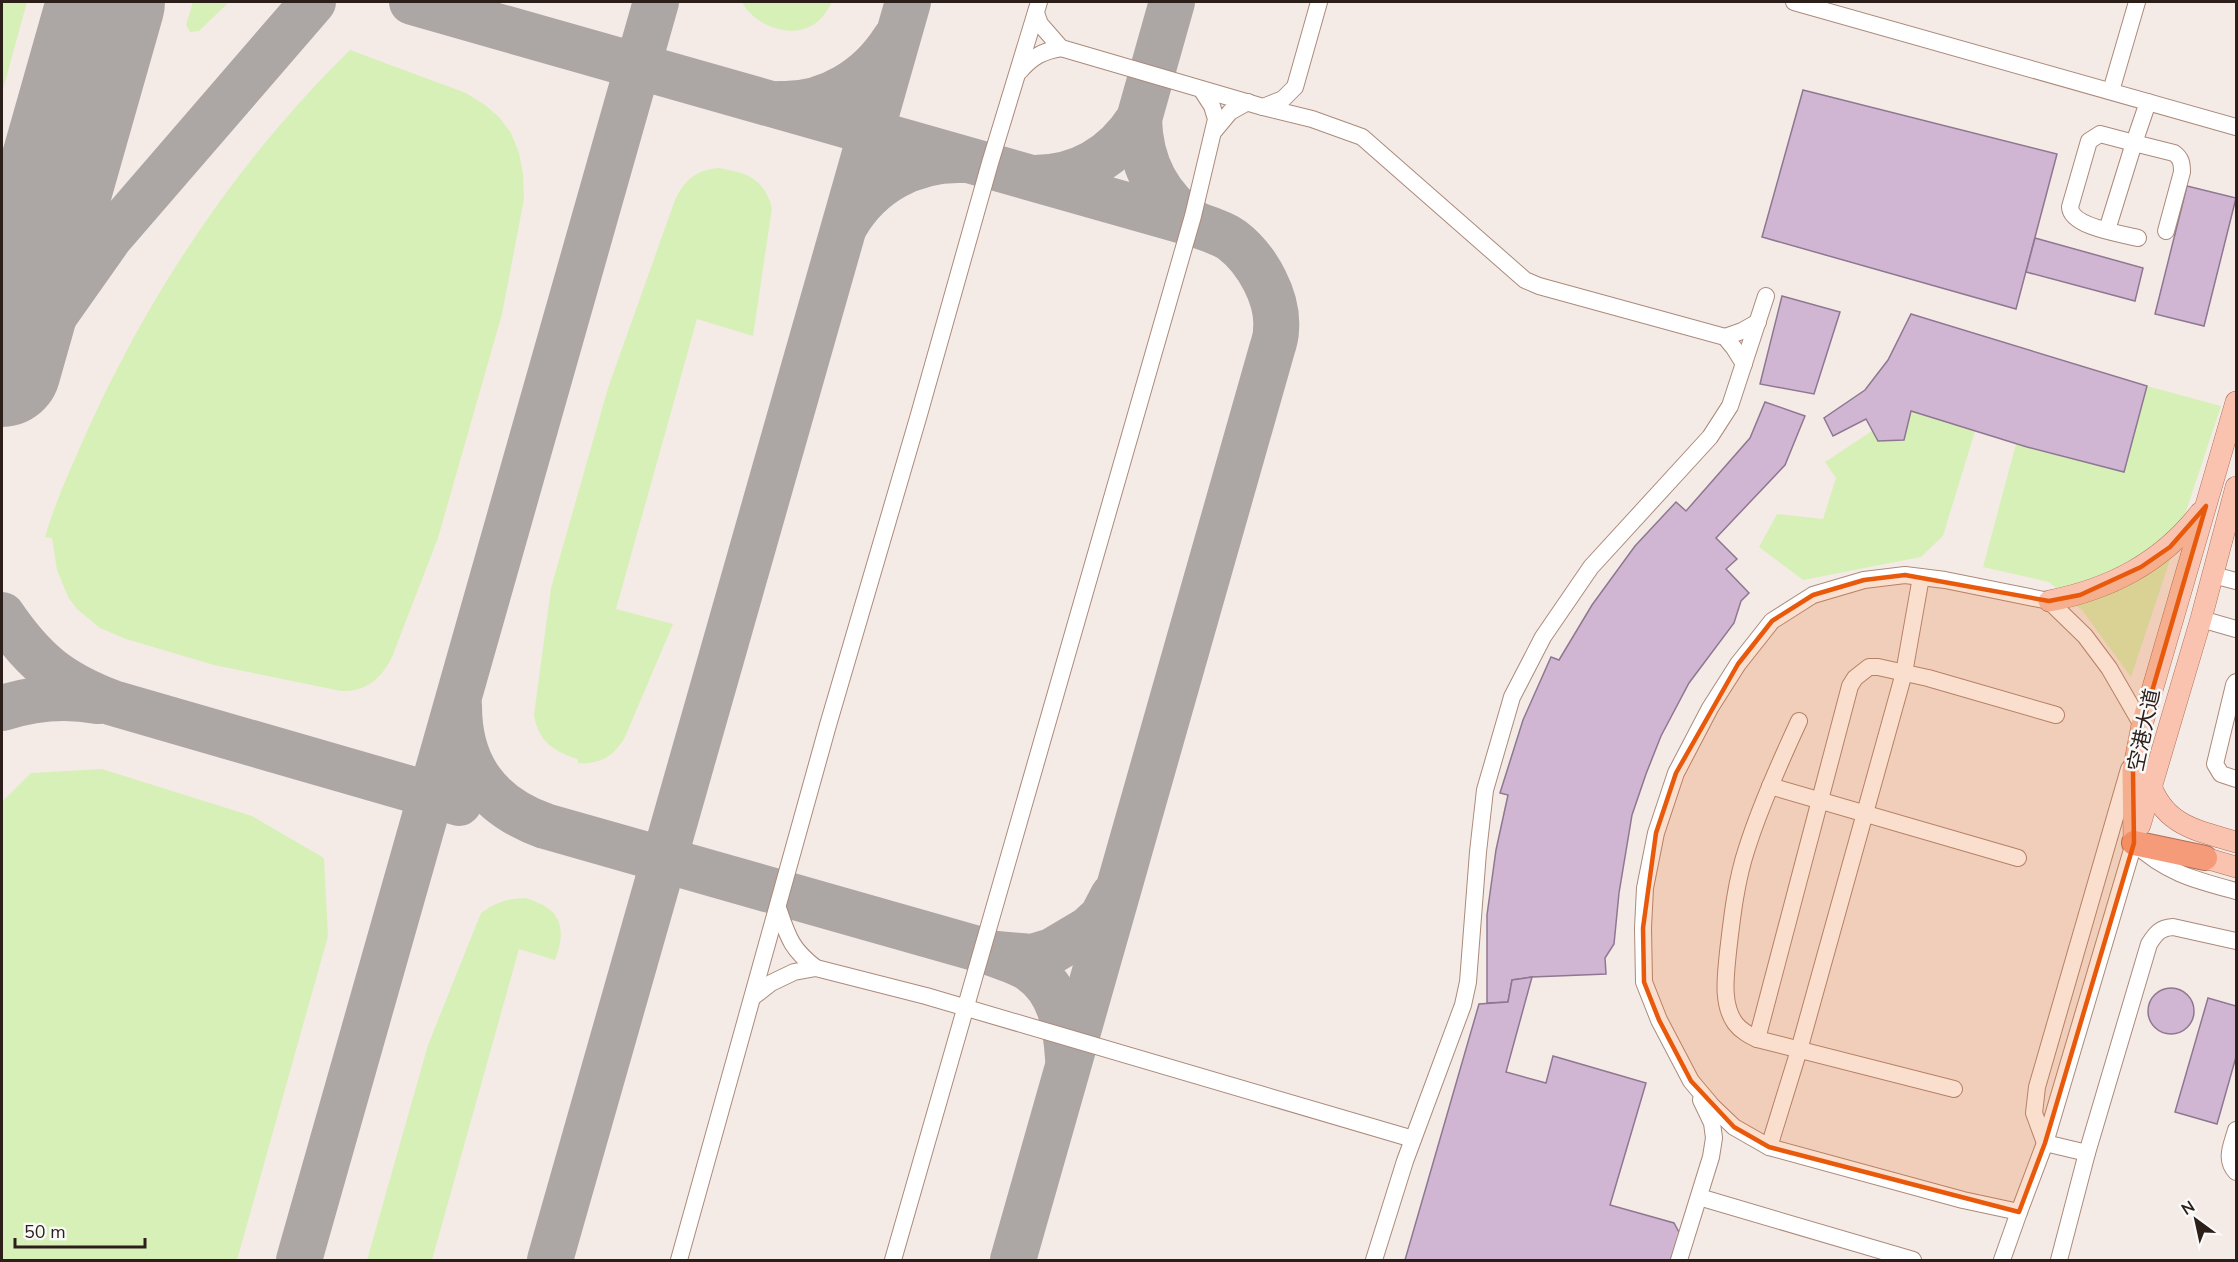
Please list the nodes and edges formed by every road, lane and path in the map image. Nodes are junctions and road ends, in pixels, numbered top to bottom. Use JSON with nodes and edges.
{"nodes":[{"id":1,"x":1319,"y":2,"type":"edge"},
{"id":2,"x":1794,"y":2,"type":"edge"},
{"id":3,"x":2137,"y":2,"type":"edge"},
{"id":4,"x":1038,"y":7,"type":"edge"},
{"id":5,"x":1061,"y":48,"type":"junction"},
{"id":6,"x":1017,"y":74,"type":"junction"},
{"id":7,"x":1294,"y":87,"type":"junction"},
{"id":8,"x":1201,"y":89,"type":"junction"},
{"id":9,"x":2111,"y":92,"type":"junction"},
{"id":10,"x":2148,"y":102,"type":"junction"},
{"id":11,"x":1255,"y":104,"type":"junction"},
{"id":12,"x":1312,"y":119,"type":"junction"},
{"id":13,"x":2236,"y":127,"type":"edge"},
{"id":14,"x":1215,"y":130,"type":"junction"},
{"id":15,"x":2134,"y":143,"type":"junction"},
{"id":16,"x":2107,"y":230,"type":"junction"},
{"id":17,"x":2166,"y":231,"type":"dead end"},
{"id":18,"x":2138,"y":238,"type":"dead end"},
{"id":19,"x":1766,"y":296,"type":"dead end"},
{"id":20,"x":1758,"y":322,"type":"junction"},
{"id":21,"x":1725,"y":337,"type":"junction"},
{"id":22,"x":1744,"y":364,"type":"junction"},
{"id":23,"x":2236,"y":402,"type":"edge"},
{"id":24,"x":2236,"y":487,"type":"edge"},
{"id":25,"x":2206,"y":506,"type":"junction"},
{"id":26,"x":2213,"y":575,"type":"junction"},
{"id":27,"x":1921,"y":577,"type":"junction"},
{"id":28,"x":2236,"y":581,"type":"edge"},
{"id":29,"x":2049,"y":601,"type":"junction"},
{"id":30,"x":2201,"y":619,"type":"junction"},
{"id":31,"x":2236,"y":629,"type":"edge"},
{"id":32,"x":1904,"y":673,"type":"junction"},
{"id":33,"x":2236,"y":682,"type":"edge"},
{"id":34,"x":2056,"y":714,"type":"dead end"},
{"id":35,"x":1799,"y":721,"type":"dead end"},
{"id":36,"x":2142,"y":724,"type":"junction"},
{"id":37,"x":2236,"y":779,"type":"edge"},
{"id":38,"x":1770,"y":786,"type":"junction"},
{"id":39,"x":2151,"y":788,"type":"junction"},
{"id":40,"x":1820,"y":801,"type":"junction"},
{"id":41,"x":1864,"y":814,"type":"junction"},
{"id":42,"x":2236,"y":842,"type":"edge"},
{"id":43,"x":2134,"y":843,"type":"junction"},
{"id":44,"x":2018,"y":858,"type":"dead end"},
{"id":45,"x":2205,"y":858,"type":"joint"},
{"id":46,"x":2236,"y":867,"type":"edge"},
{"id":47,"x":2236,"y":891,"type":"edge"},
{"id":48,"x":778,"y":908,"type":"junction"},
{"id":49,"x":2236,"y":941,"type":"edge"},
{"id":50,"x":816,"y":968,"type":"junction"},
{"id":51,"x":753,"y":997,"type":"junction"},
{"id":52,"x":966,"y":1008,"type":"junction"},
{"id":53,"x":1757,"y":1039,"type":"junction"},
{"id":54,"x":1799,"y":1050,"type":"junction"},
{"id":55,"x":1691,"y":1081,"type":"junction"},
{"id":56,"x":1954,"y":1089,"type":"dead end"},
{"id":57,"x":2236,"y":1130,"type":"edge"},
{"id":58,"x":1413,"y":1139,"type":"junction"},
{"id":59,"x":2045,"y":1143,"type":"junction"},
{"id":60,"x":1769,"y":1147,"type":"junction"},
{"id":61,"x":2087,"y":1153,"type":"junction"},
{"id":62,"x":2236,"y":1173,"type":"edge"},
{"id":63,"x":1699,"y":1197,"type":"junction"},
{"id":64,"x":2019,"y":1212,"type":"junction"},
{"id":65,"x":679,"y":1260,"type":"edge"},
{"id":66,"x":893,"y":1260,"type":"edge"},
{"id":67,"x":1374,"y":1260,"type":"edge"},
{"id":68,"x":1679,"y":1260,"type":"edge"},
{"id":69,"x":1913,"y":1260,"type":"edge"},
{"id":70,"x":2002,"y":1260,"type":"edge"},
{"id":71,"x":2059,"y":1260,"type":"edge"}],
"edges":[{"from":1,"to":7,"type":"street"},
{"from":2,"to":9,"type":"street"},
{"from":3,"to":9,"type":"street"},
{"from":4,"to":5,"type":"street"},
{"from":4,"to":6,"type":"street"},
{"from":5,"to":6,"type":"street"},
{"from":5,"to":8,"type":"street"},
{"from":6,"to":48,"type":"street"},
{"from":7,"to":11,"type":"street"},
{"from":7,"to":12,"type":"street"},
{"from":8,"to":11,"type":"street"},
{"from":8,"to":14,"type":"street"},
{"from":9,"to":10,"type":"street"},
{"from":10,"to":13,"type":"street"},
{"from":10,"to":15,"type":"street"},
{"from":11,"to":12,"type":"street"},
{"from":11,"to":14,"type":"street"},
{"from":12,"to":21,"type":"street"},
{"from":14,"to":52,"type":"street"},
{"from":15,"to":16,"type":"street"},
{"from":15,"to":16,"type":"street"},
{"from":15,"to":17,"type":"street"},
{"from":16,"to":18,"type":"street"},
{"from":19,"to":20,"type":"street"},
{"from":20,"to":21,"type":"street"},
{"from":20,"to":22,"type":"street"},
{"from":21,"to":22,"type":"street"},
{"from":22,"to":58,"type":"street"},
{"from":23,"to":25,"type":"main road","name":"空港大道"},
{"from":24,"to":26,"type":"main road","name":"空港大道"},
{"from":25,"to":29,"type":"main road"},
{"from":25,"to":36,"type":"main road","name":"空港大道"},
{"from":26,"to":28,"type":"street"},
{"from":26,"to":30,"type":"main road","name":"空港大道"},
{"from":27,"to":29,"type":"street"},
{"from":27,"to":32,"type":"street"},
{"from":27,"to":55,"type":"street"},
{"from":29,"to":36,"type":"street"},
{"from":30,"to":31,"type":"street"},
{"from":30,"to":39,"type":"main road","name":"空港大道"},
{"from":32,"to":34,"type":"street"},
{"from":32,"to":40,"type":"street"},
{"from":32,"to":41,"type":"street"},
{"from":33,"to":37,"type":"street"},
{"from":35,"to":38,"type":"street"},
{"from":36,"to":39,"type":"main road"},
{"from":36,"to":43,"type":"main road","name":"空港大道"},
{"from":36,"to":59,"type":"street"},
{"from":38,"to":40,"type":"street"},
{"from":38,"to":53,"type":"street"},
{"from":39,"to":42,"type":"main road"},
{"from":39,"to":43,"type":"main road","name":"空港大道"},
{"from":40,"to":41,"type":"street"},
{"from":40,"to":53,"type":"street"},
{"from":41,"to":44,"type":"street"},
{"from":41,"to":54,"type":"street"},
{"from":43,"to":45,"type":"highway"},
{"from":43,"to":47,"type":"street"},
{"from":43,"to":59,"type":"street"},
{"from":45,"to":46,"type":"main road"},
{"from":48,"to":50,"type":"street"},
{"from":48,"to":51,"type":"street"},
{"from":49,"to":61,"type":"street"},
{"from":50,"to":51,"type":"street"},
{"from":50,"to":52,"type":"street"},
{"from":51,"to":65,"type":"street"},
{"from":52,"to":58,"type":"street"},
{"from":52,"to":66,"type":"street"},
{"from":53,"to":54,"type":"street"},
{"from":54,"to":56,"type":"street"},
{"from":54,"to":60,"type":"street"},
{"from":55,"to":60,"type":"street"},
{"from":55,"to":63,"type":"street"},
{"from":57,"to":62,"type":"street"},
{"from":58,"to":67,"type":"street"},
{"from":59,"to":61,"type":"street"},
{"from":59,"to":64,"type":"street"},
{"from":60,"to":64,"type":"street"},
{"from":61,"to":71,"type":"street"},
{"from":63,"to":68,"type":"street"},
{"from":63,"to":69,"type":"street"},
{"from":64,"to":70,"type":"street"}]}
